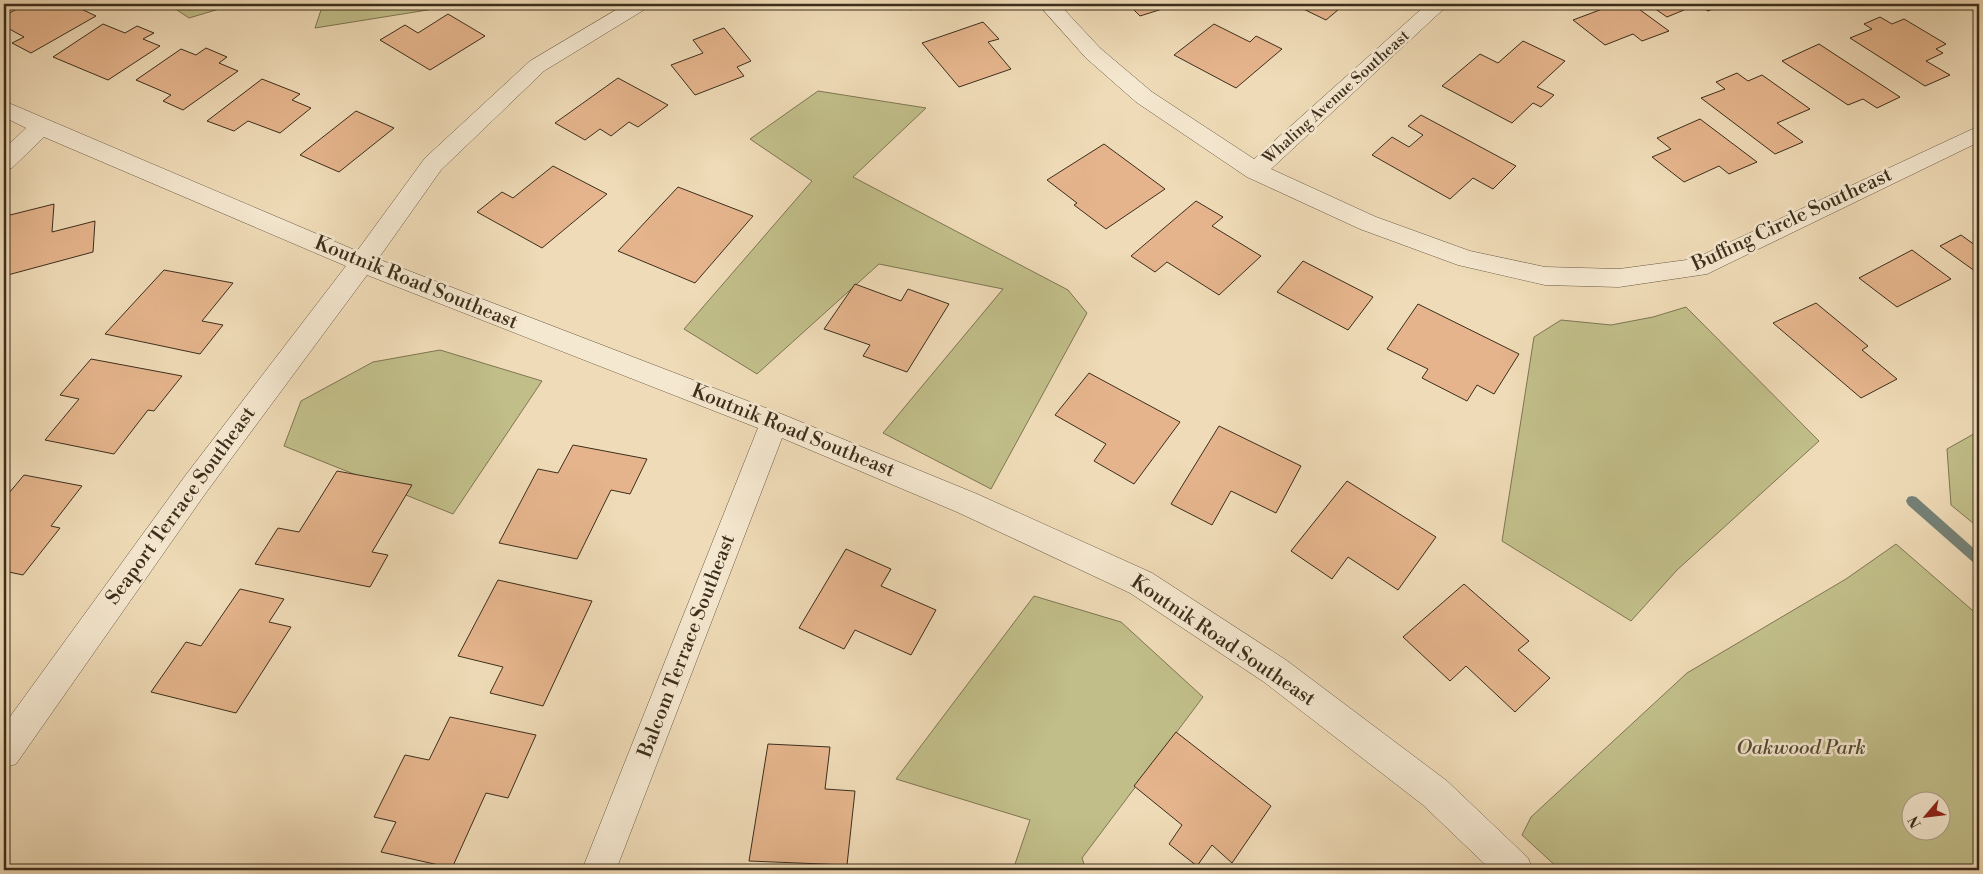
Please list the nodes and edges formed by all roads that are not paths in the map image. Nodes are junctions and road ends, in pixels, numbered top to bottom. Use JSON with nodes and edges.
{"nodes":[{"id":1,"x":640,"y":4,"type":"edge"},
{"id":2,"x":1048,"y":4,"type":"edge"},
{"id":3,"x":1439,"y":4,"type":"edge"},
{"id":4,"x":4,"y":108,"type":"edge"},
{"id":5,"x":40,"y":127,"type":"junction"},
{"id":6,"x":1979,"y":133,"type":"edge"},
{"id":7,"x":4,"y":162,"type":"edge"},
{"id":8,"x":1255,"y":171,"type":"junction"},
{"id":9,"x":362,"y":263,"type":"junction"},
{"id":10,"x":774,"y":423,"type":"junction"},
{"id":11,"x":4,"y":752,"type":"edge"},
{"id":12,"x":599,"y":870,"type":"edge"},
{"id":13,"x":1516,"y":870,"type":"edge"}],
"edges":[{"from":1,"to":9,"type":"street","name":"Seaport Terrace Southeast"},
{"from":2,"to":8,"type":"street","name":"Buffing Circle Southeast"},
{"from":3,"to":8,"type":"street","name":"Whaling Avenue Southeast"},
{"from":4,"to":5,"type":"street","name":"Koutnik Road Southeast"},
{"from":5,"to":7,"type":"street"},
{"from":5,"to":9,"type":"street","name":"Koutnik Road Southeast"},
{"from":6,"to":8,"type":"street","name":"Buffing Circle Southeast"},
{"from":9,"to":10,"type":"street","name":"Koutnik Road Southeast"},
{"from":9,"to":11,"type":"street","name":"Seaport Terrace Southeast"},
{"from":10,"to":12,"type":"street","name":"Balcom Terrace Southeast"},
{"from":10,"to":13,"type":"street","name":"Koutnik Road Southeast"}]}
